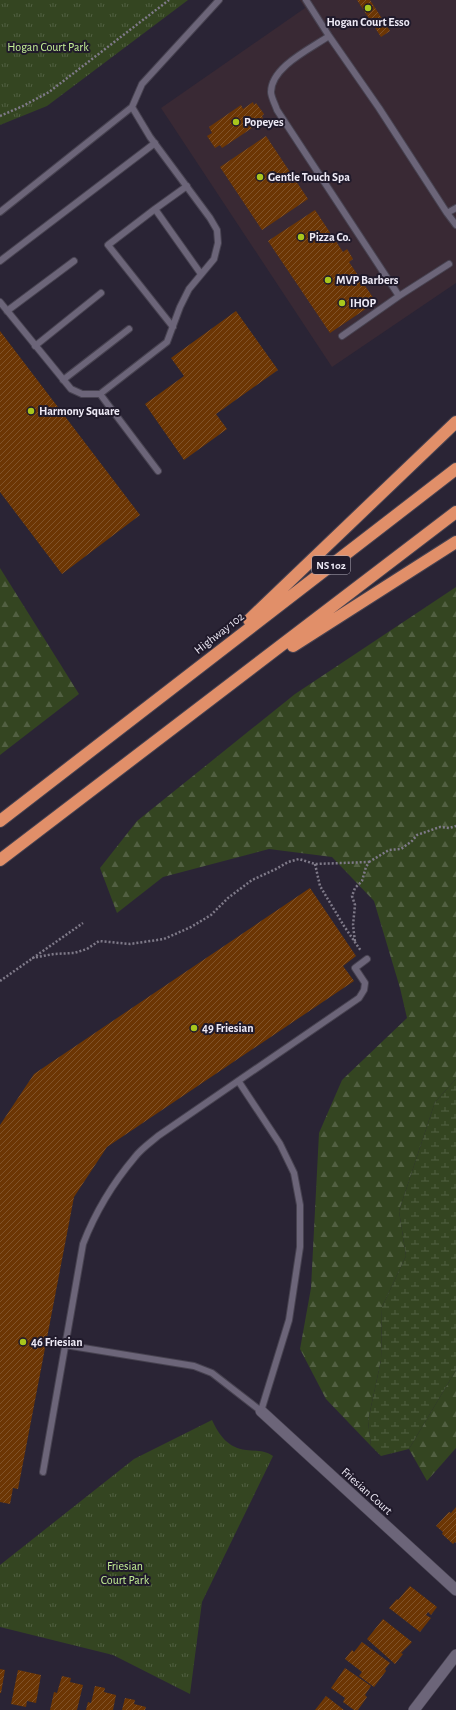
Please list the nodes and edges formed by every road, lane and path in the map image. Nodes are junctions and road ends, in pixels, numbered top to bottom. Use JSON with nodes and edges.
{"nodes":[{"id":1,"x":169,"y":0,"type":"edge"},
{"id":2,"x":219,"y":0,"type":"edge"},
{"id":3,"x":306,"y":0,"type":"edge"},
{"id":4,"x":329,"y":36,"type":"junction"},
{"id":5,"x":132,"y":107,"type":"junction"},
{"id":6,"x":0,"y":116,"type":"edge"},
{"id":7,"x":155,"y":143,"type":"junction"},
{"id":8,"x":187,"y":186,"type":"junction"},
{"id":9,"x":456,"y":208,"type":"edge"},
{"id":10,"x":155,"y":209,"type":"junction"},
{"id":11,"x":0,"y":212,"type":"edge"},
{"id":12,"x":448,"y":213,"type":"junction"},
{"id":13,"x":455,"y":224,"type":"edge"},
{"id":14,"x":0,"y":261,"type":"edge"},
{"id":15,"x":74,"y":261,"type":"dead end"},
{"id":16,"x":449,"y":264,"type":"dead end"},
{"id":17,"x":201,"y":274,"type":"junction"},
{"id":18,"x":101,"y":293,"type":"dead end"},
{"id":19,"x":399,"y":296,"type":"junction"},
{"id":20,"x":0,"y":302,"type":"edge"},
{"id":21,"x":7,"y":311,"type":"junction"},
{"id":22,"x":173,"y":327,"type":"junction"},
{"id":23,"x":129,"y":329,"type":"dead end"},
{"id":24,"x":342,"y":336,"type":"dead end"},
{"id":25,"x":35,"y":346,"type":"junction"},
{"id":26,"x":63,"y":380,"type":"junction"},
{"id":27,"x":100,"y":394,"type":"junction"},
{"id":28,"x":456,"y":422,"type":"edge"},
{"id":29,"x":456,"y":469,"type":"edge"},
{"id":30,"x":158,"y":471,"type":"dead end"},
{"id":31,"x":456,"y":512,"type":"edge"},
{"id":32,"x":456,"y":542,"type":"edge"},
{"id":33,"x":206,"y":661,"type":"junction"},
{"id":34,"x":226,"y":688,"type":"junction"},
{"id":35,"x":0,"y":821,"type":"edge"},
{"id":36,"x":456,"y":826,"type":"edge"},
{"id":37,"x":0,"y":860,"type":"edge"},
{"id":38,"x":370,"y":862,"type":"junction"},
{"id":39,"x":315,"y":864,"type":"junction"},
{"id":40,"x":83,"y":923,"type":"dead end"},
{"id":41,"x":355,"y":942,"type":"junction"},
{"id":42,"x":32,"y":958,"type":"junction"},
{"id":43,"x":367,"y":959,"type":"joint"},
{"id":44,"x":0,"y":981,"type":"edge"},
{"id":45,"x":239,"y":1082,"type":"junction"},
{"id":46,"x":65,"y":1345,"type":"junction"},
{"id":47,"x":261,"y":1411,"type":"junction"},
{"id":48,"x":43,"y":1472,"type":"dead end"},
{"id":49,"x":456,"y":1590,"type":"edge"},
{"id":50,"x":456,"y":1654,"type":"edge"},
{"id":51,"x":414,"y":1710,"type":"edge"}],
"edges":[{"from":1,"to":6,"type":"path"},
{"from":2,"to":5,"type":"lane"},
{"from":3,"to":4,"type":"lane"},
{"from":4,"to":12,"type":"lane"},
{"from":4,"to":19,"type":"lane"},
{"from":5,"to":7,"type":"lane"},
{"from":5,"to":11,"type":"lane"},
{"from":7,"to":8,"type":"lane"},
{"from":7,"to":14,"type":"lane"},
{"from":8,"to":10,"type":"lane"},
{"from":8,"to":17,"type":"lane"},
{"from":9,"to":12,"type":"lane"},
{"from":10,"to":17,"type":"lane"},
{"from":10,"to":22,"type":"lane"},
{"from":12,"to":13,"type":"lane"},
{"from":15,"to":21,"type":"lane"},
{"from":16,"to":19,"type":"lane"},
{"from":17,"to":22,"type":"lane"},
{"from":18,"to":25,"type":"lane"},
{"from":19,"to":24,"type":"lane"},
{"from":20,"to":21,"type":"lane"},
{"from":21,"to":25,"type":"lane"},
{"from":22,"to":27,"type":"lane"},
{"from":23,"to":26,"type":"lane"},
{"from":25,"to":26,"type":"lane"},
{"from":26,"to":27,"type":"lane"},
{"from":27,"to":30,"type":"lane"},
{"from":28,"to":33,"type":"highway"},
{"from":29,"to":33,"type":"highway","name":"Highway 102","number":"NS 102"},
{"from":31,"to":34,"type":"highway","number":"NS 102"},
{"from":32,"to":34,"type":"highway"},
{"from":33,"to":35,"type":"highway","name":"Highway 102","number":"NS 102"},
{"from":34,"to":37,"type":"highway","number":"NS 102"},
{"from":36,"to":38,"type":"path"},
{"from":38,"to":39,"type":"path"},
{"from":38,"to":41,"type":"path"},
{"from":39,"to":41,"type":"path"},
{"from":39,"to":42,"type":"path"},
{"from":40,"to":42,"type":"path"},
{"from":41,"to":43,"type":"path"},
{"from":42,"to":44,"type":"path"},
{"from":43,"to":45,"type":"lane"},
{"from":45,"to":46,"type":"lane"},
{"from":45,"to":47,"type":"lane"},
{"from":46,"to":47,"type":"lane"},
{"from":46,"to":48,"type":"lane"},
{"from":47,"to":49,"type":"street","name":"Friesian Court"},
{"from":50,"to":51,"type":"street"}]}
